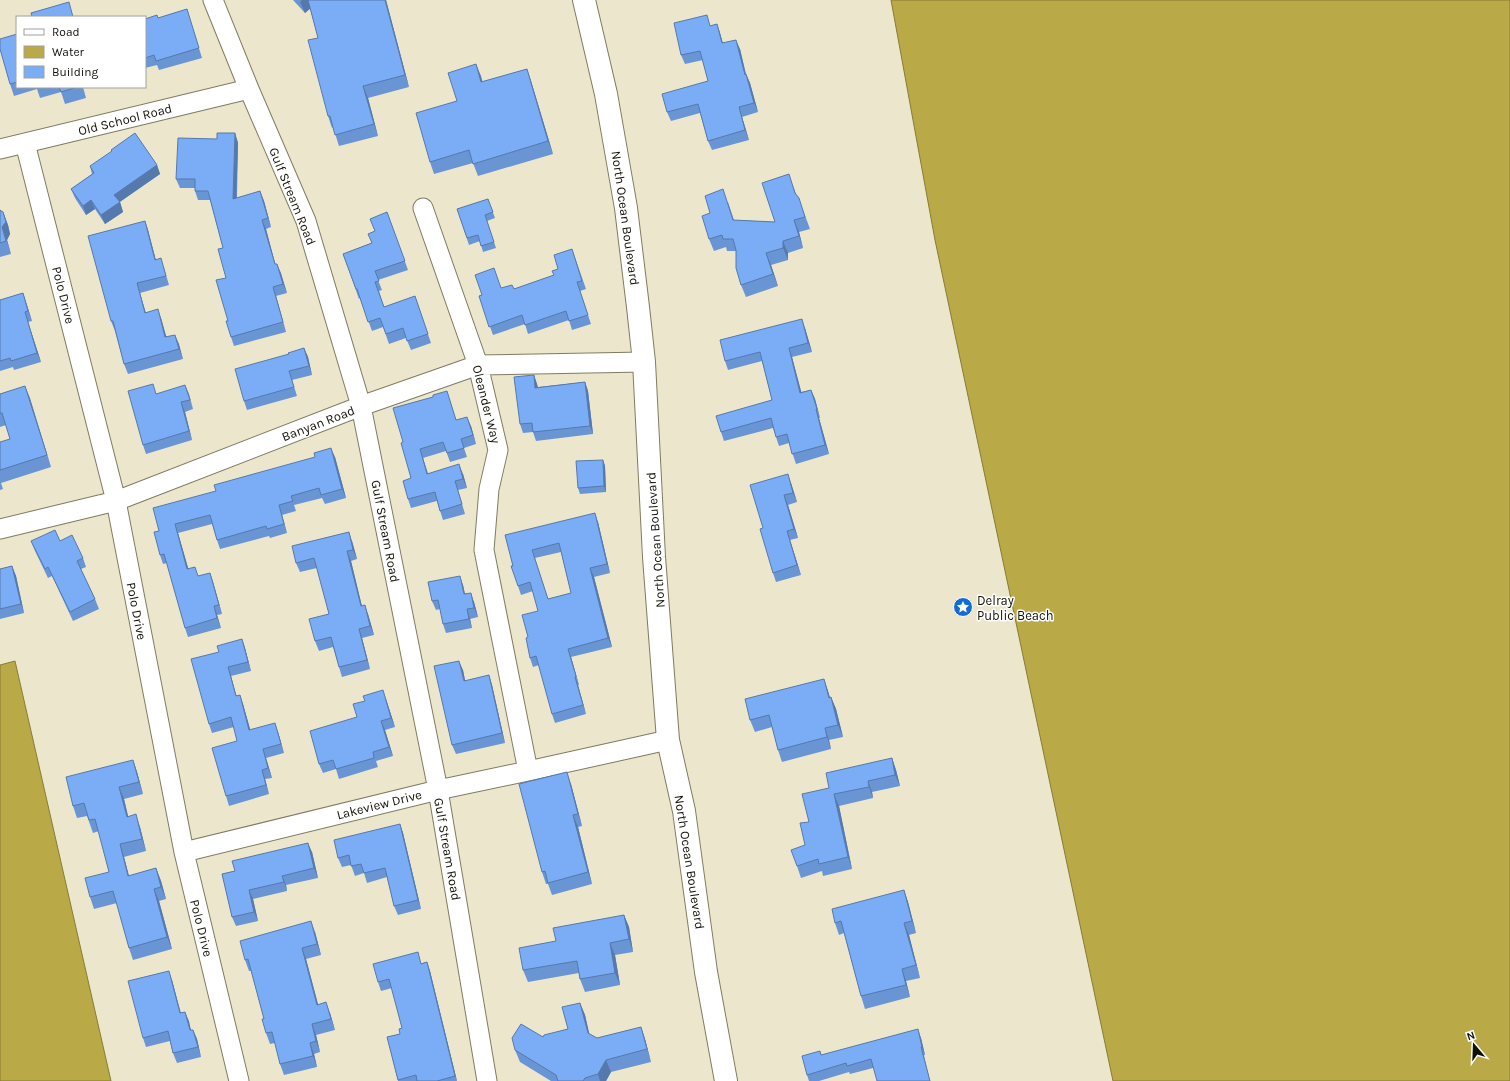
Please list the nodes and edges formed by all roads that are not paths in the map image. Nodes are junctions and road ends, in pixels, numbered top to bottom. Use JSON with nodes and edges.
{"nodes":[{"id":1,"x":213,"y":0,"type":"edge"},
{"id":2,"x":584,"y":0,"type":"edge"},
{"id":3,"x":249,"y":89,"type":"junction"},
{"id":4,"x":25,"y":143,"type":"junction"},
{"id":5,"x":0,"y":149,"type":"edge"},
{"id":6,"x":422,"y":208,"type":"dead end"},
{"id":7,"x":644,"y":362,"type":"junction"},
{"id":8,"x":478,"y":365,"type":"junction"},
{"id":9,"x":361,"y":406,"type":"junction"},
{"id":10,"x":116,"y":501,"type":"junction"},
{"id":11,"x":0,"y":529,"type":"edge"},
{"id":12,"x":668,"y":740,"type":"junction"},
{"id":13,"x":528,"y":771,"type":"junction"},
{"id":14,"x":438,"y":790,"type":"junction"},
{"id":15,"x":184,"y":852,"type":"junction"},
{"id":16,"x":239,"y":1081,"type":"edge"},
{"id":17,"x":487,"y":1081,"type":"edge"},
{"id":18,"x":726,"y":1081,"type":"edge"}],
"edges":[{"from":1,"to":3,"type":"street","name":"Gulf Stream Road"},
{"from":2,"to":7,"type":"main road","name":"North Ocean Boulevard"},
{"from":3,"to":4,"type":"street","name":"Old School Road"},
{"from":3,"to":9,"type":"street","name":"Gulf Stream Road"},
{"from":4,"to":5,"type":"street","name":"Old School Road"},
{"from":4,"to":10,"type":"street","name":"Polo Drive"},
{"from":6,"to":8,"type":"street","name":"Oleander Way"},
{"from":7,"to":8,"type":"street","name":"Banyan Road"},
{"from":7,"to":12,"type":"main road","name":"North Ocean Boulevard"},
{"from":8,"to":9,"type":"street","name":"Banyan Road"},
{"from":8,"to":13,"type":"street","name":"Oleander Way"},
{"from":9,"to":10,"type":"street","name":"Banyan Road"},
{"from":9,"to":14,"type":"street","name":"Gulf Stream Road"},
{"from":10,"to":11,"type":"street","name":"Banyan Road"},
{"from":10,"to":15,"type":"street","name":"Polo Drive"},
{"from":12,"to":13,"type":"street","name":"Lakeview Drive"},
{"from":12,"to":18,"type":"main road","name":"North Ocean Boulevard"},
{"from":13,"to":14,"type":"street","name":"Lakeview Drive"},
{"from":14,"to":15,"type":"street","name":"Lakeview Drive"},
{"from":14,"to":17,"type":"street","name":"Gulf Stream Road"},
{"from":15,"to":16,"type":"street","name":"Polo Drive"}]}
